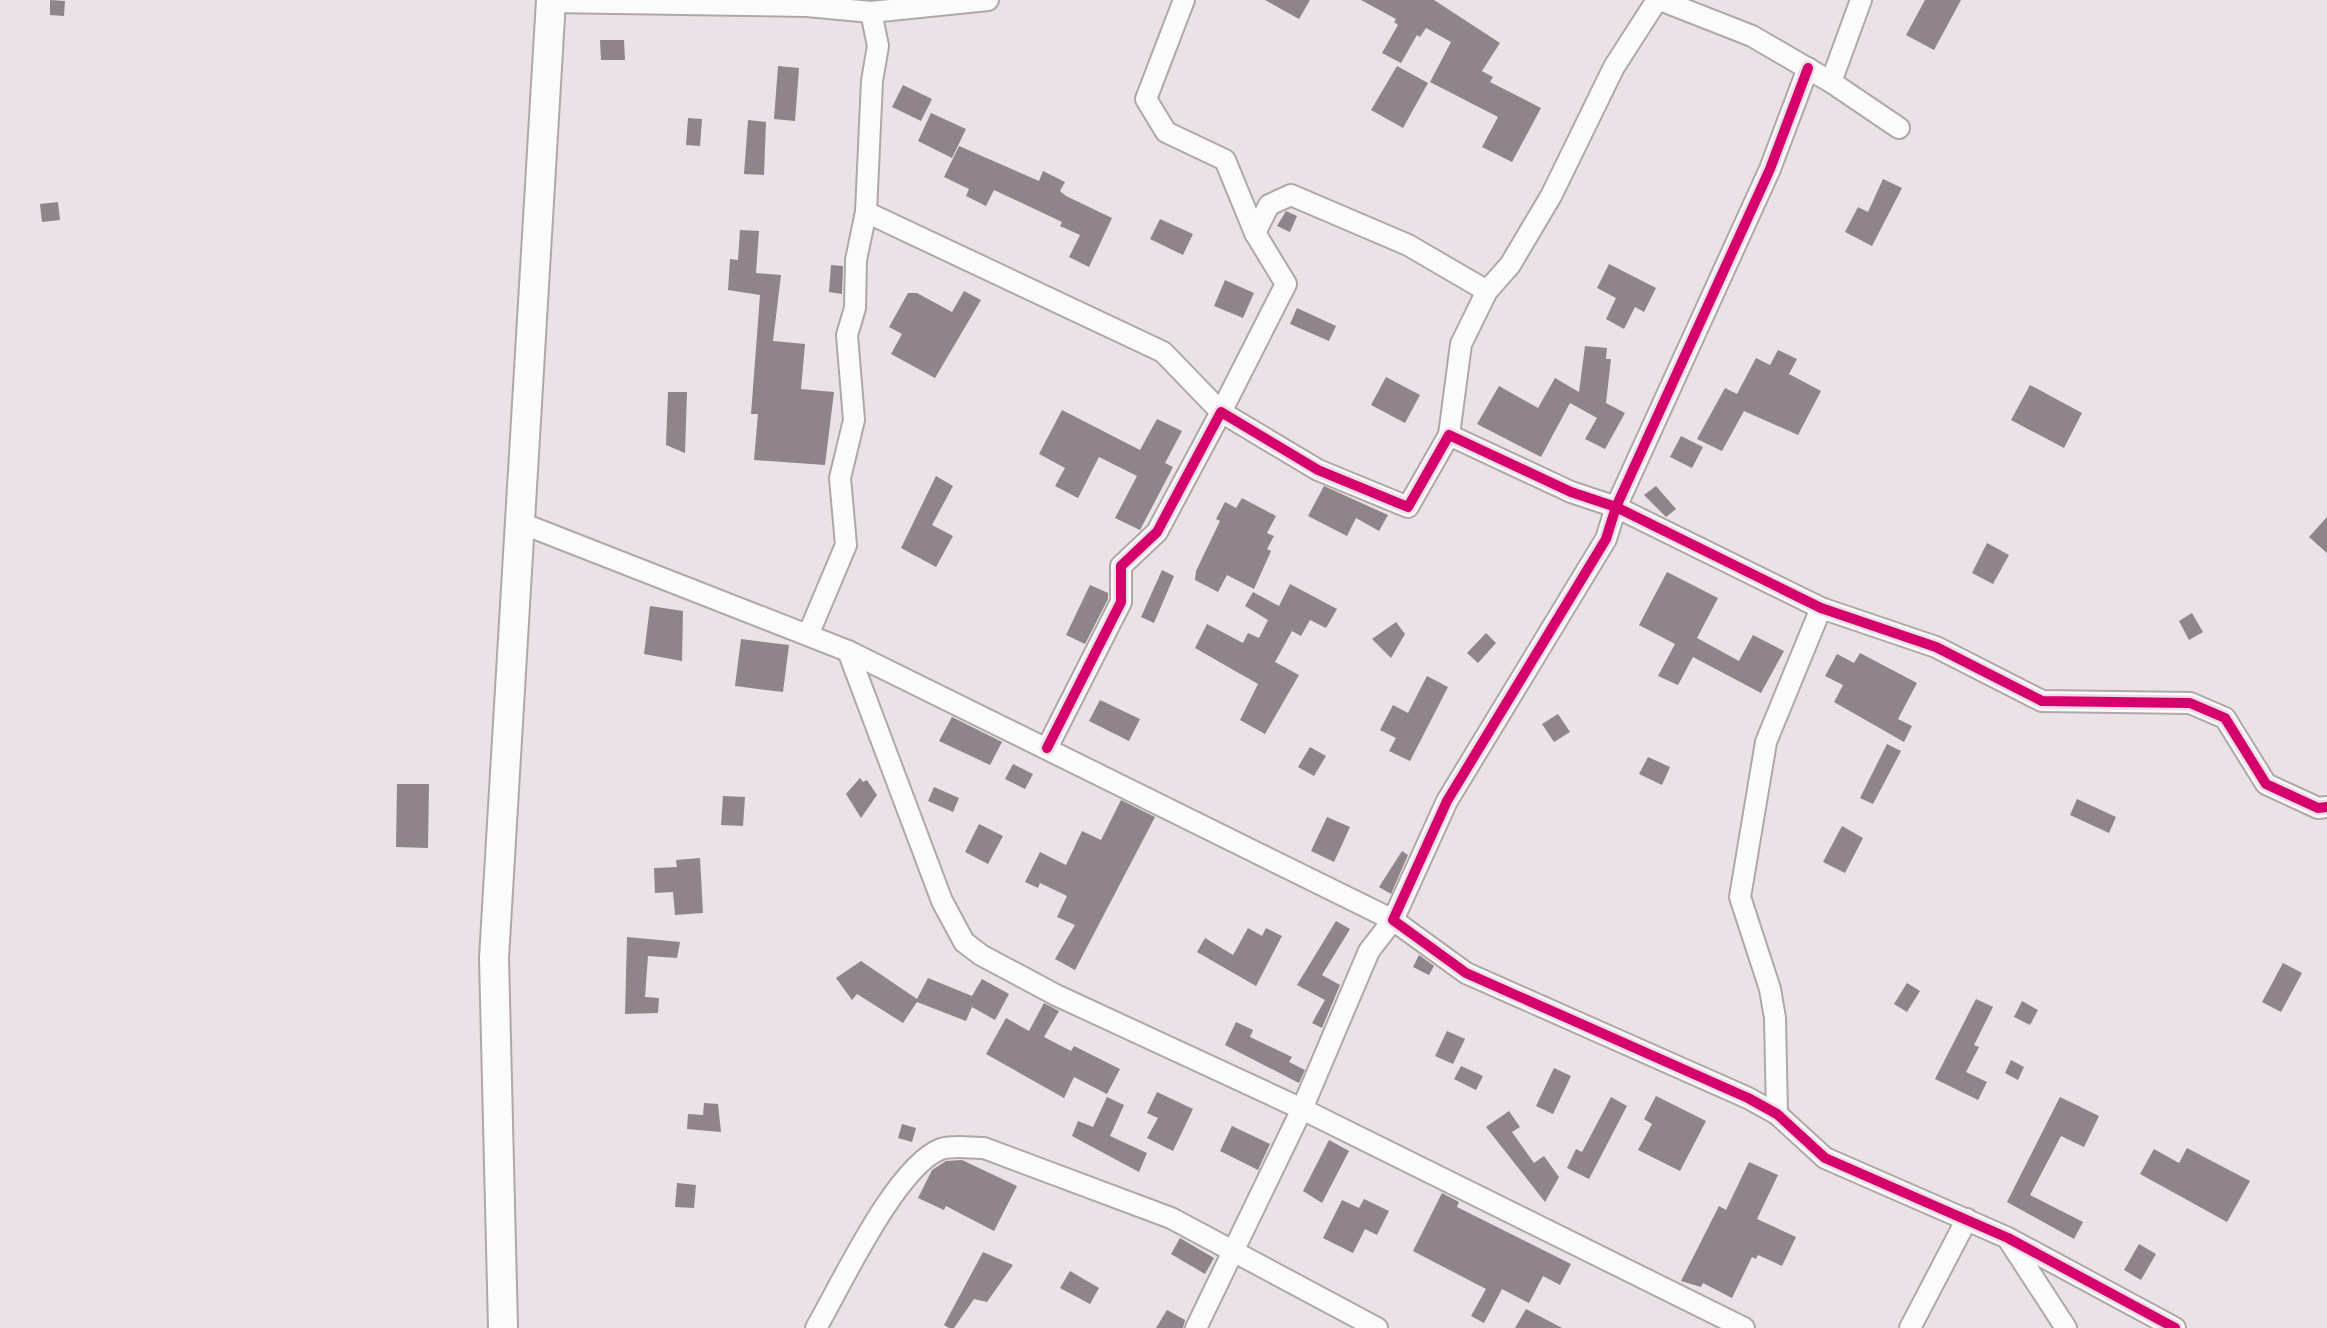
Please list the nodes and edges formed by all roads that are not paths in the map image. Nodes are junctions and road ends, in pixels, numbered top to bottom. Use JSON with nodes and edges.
{"nodes":[{"id":1,"x":988,"y":0,"type":"edge"},
{"id":2,"x":1184,"y":0,"type":"edge"},
{"id":3,"x":1658,"y":0,"type":"edge"},
{"id":4,"x":1861,"y":0,"type":"edge"},
{"id":5,"x":551,"y":1,"type":"edge"},
{"id":6,"x":871,"y":12,"type":"junction"},
{"id":7,"x":1808,"y":68,"type":"junction"},
{"id":8,"x":1831,"y":82,"type":"junction"},
{"id":9,"x":1899,"y":128,"type":"dead end"},
{"id":10,"x":866,"y":212,"type":"junction"},
{"id":11,"x":1255,"y":233,"type":"junction"},
{"id":12,"x":1487,"y":291,"type":"junction"},
{"id":13,"x":1221,"y":412,"type":"junction"},
{"id":14,"x":1449,"y":435,"type":"junction"},
{"id":15,"x":1616,"y":507,"type":"junction"},
{"id":16,"x":521,"y":523,"type":"junction"},
{"id":17,"x":1821,"y":608,"type":"junction"},
{"id":18,"x":808,"y":635,"type":"junction"},
{"id":19,"x":848,"y":651,"type":"junction"},
{"id":20,"x":1047,"y":748,"type":"junction"},
{"id":21,"x":2327,"y":807,"type":"edge"},
{"id":22,"x":1393,"y":920,"type":"junction"},
{"id":23,"x":1302,"y":1109,"type":"junction"},
{"id":24,"x":1777,"y":1114,"type":"junction"},
{"id":25,"x":1967,"y":1219,"type":"junction"},
{"id":26,"x":2008,"y":1238,"type":"junction"},
{"id":27,"x":1234,"y":1250,"type":"junction"},
{"id":28,"x":503,"y":1328,"type":"edge"},
{"id":29,"x":816,"y":1328,"type":"edge"},
{"id":30,"x":1196,"y":1328,"type":"edge"},
{"id":31,"x":1377,"y":1328,"type":"edge"},
{"id":32,"x":1744,"y":1328,"type":"edge"},
{"id":33,"x":1910,"y":1328,"type":"edge"},
{"id":34,"x":2066,"y":1328,"type":"edge"},
{"id":35,"x":2175,"y":1328,"type":"edge"}],
"edges":[{"from":1,"to":6,"type":"street"},
{"from":2,"to":11,"type":"street"},
{"from":3,"to":7,"type":"street"},
{"from":3,"to":12,"type":"street"},
{"from":4,"to":8,"type":"street"},
{"from":5,"to":6,"type":"street"},
{"from":5,"to":16,"type":"street"},
{"from":6,"to":10,"type":"street"},
{"from":7,"to":8,"type":"street"},
{"from":7,"to":15,"type":"street"},
{"from":8,"to":9,"type":"street"},
{"from":10,"to":13,"type":"street"},
{"from":10,"to":18,"type":"street"},
{"from":11,"to":12,"type":"street"},
{"from":11,"to":13,"type":"street"},
{"from":12,"to":14,"type":"street"},
{"from":13,"to":14,"type":"street"},
{"from":13,"to":20,"type":"street"},
{"from":14,"to":15,"type":"street"},
{"from":15,"to":17,"type":"street"},
{"from":15,"to":22,"type":"street"},
{"from":16,"to":18,"type":"street"},
{"from":16,"to":28,"type":"street"},
{"from":17,"to":21,"type":"street"},
{"from":17,"to":24,"type":"street"},
{"from":18,"to":19,"type":"street"},
{"from":19,"to":20,"type":"street"},
{"from":19,"to":23,"type":"street"},
{"from":20,"to":22,"type":"street"},
{"from":22,"to":23,"type":"street"},
{"from":22,"to":24,"type":"street"},
{"from":23,"to":27,"type":"street"},
{"from":23,"to":32,"type":"street"},
{"from":24,"to":25,"type":"street"},
{"from":25,"to":26,"type":"street"},
{"from":25,"to":33,"type":"street"},
{"from":26,"to":34,"type":"street"},
{"from":26,"to":35,"type":"street"},
{"from":27,"to":29,"type":"street"},
{"from":27,"to":30,"type":"street"},
{"from":27,"to":31,"type":"street"}]}
